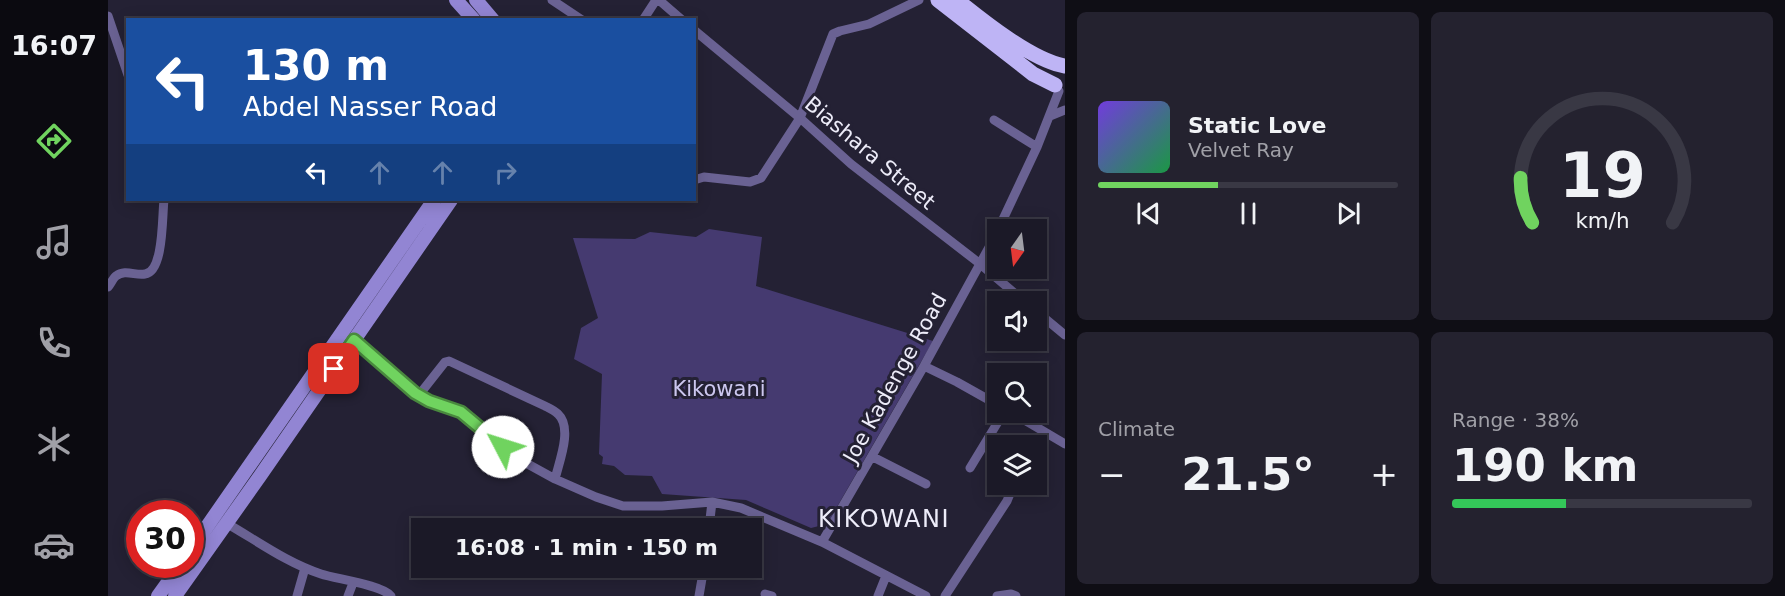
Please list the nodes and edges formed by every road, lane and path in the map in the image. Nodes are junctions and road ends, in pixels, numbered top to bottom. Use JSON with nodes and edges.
{"nodes":[{"id":1,"x":456,"y":0,"type":"edge"},
{"id":2,"x":476,"y":0,"type":"edge"},
{"id":3,"x":552,"y":0,"type":"edge"},
{"id":4,"x":657,"y":0,"type":"edge"},
{"id":5,"x":919,"y":0,"type":"edge"},
{"id":6,"x":938,"y":0,"type":"edge"},
{"id":7,"x":957,"y":0,"type":"edge"},
{"id":8,"x":108,"y":16,"type":"edge"},
{"id":9,"x":472,"y":18,"type":"edge"},
{"id":10,"x":491,"y":18,"type":"edge"},
{"id":11,"x":579,"y":18,"type":"edge"},
{"id":12,"x":644,"y":18,"type":"edge"},
{"id":13,"x":680,"y":18,"type":"edge"},
{"id":14,"x":696,"y":32,"type":"edge"},
{"id":15,"x":1065,"y":66,"type":"edge"},
{"id":16,"x":126,"y":69,"type":"edge"},
{"id":17,"x":1060,"y":91,"type":"edge"},
{"id":18,"x":1065,"y":110,"type":"edge"},
{"id":19,"x":1050,"y":116,"type":"junction"},
{"id":20,"x":800,"y":118,"type":"junction"},
{"id":21,"x":994,"y":120,"type":"dead end"},
{"id":22,"x":1037,"y":147,"type":"junction"},
{"id":23,"x":696,"y":179,"type":"edge"},
{"id":24,"x":164,"y":201,"type":"edge"},
{"id":25,"x":433,"y":201,"type":"edge"},
{"id":26,"x":450,"y":201,"type":"edge"},
{"id":27,"x":1003,"y":219,"type":"edge"},
{"id":28,"x":987,"y":249,"type":"edge"},
{"id":29,"x":979,"y":263,"type":"junction"},
{"id":30,"x":108,"y":287,"type":"edge"},
{"id":31,"x":1012,"y":291,"type":"edge"},
{"id":32,"x":372,"y":300,"type":"junction"},
{"id":33,"x":1047,"y":320,"type":"edge"},
{"id":34,"x":1065,"y":335,"type":"edge"},
{"id":35,"x":354,"y":340,"type":"junction"},
{"id":36,"x":924,"y":366,"type":"junction"},
{"id":37,"x":320,"y":378,"type":"junction"},
{"id":38,"x":419,"y":395,"type":"junction"},
{"id":39,"x":987,"y":399,"type":"edge"},
{"id":40,"x":997,"y":423,"type":"edge"},
{"id":41,"x":1029,"y":423,"type":"edge"},
{"id":42,"x":1044,"y":432,"type":"junction"},
{"id":43,"x":1042,"y":435,"type":"edge"},
{"id":44,"x":1065,"y":444,"type":"edge"},
{"id":45,"x":873,"y":457,"type":"junction"},
{"id":46,"x":970,"y":468,"type":"dead end"},
{"id":47,"x":555,"y":479,"type":"junction"},
{"id":48,"x":926,"y":484,"type":"dead end"},
{"id":49,"x":1009,"y":495,"type":"edge"},
{"id":50,"x":712,"y":502,"type":"junction"},
{"id":51,"x":710,"y":518,"type":"edge"},
{"id":52,"x":226,"y":523,"type":"junction"},
{"id":53,"x":204,"y":532,"type":"edge"},
{"id":54,"x":822,"y":542,"type":"junction"},
{"id":55,"x":305,"y":568,"type":"junction"},
{"id":56,"x":886,"y":576,"type":"junction"},
{"id":57,"x":171,"y":578,"type":"edge"},
{"id":58,"x":702,"y":578,"type":"edge"},
{"id":59,"x":353,"y":583,"type":"junction"},
{"id":60,"x":158,"y":596,"type":"edge"},
{"id":61,"x":175,"y":596,"type":"edge"},
{"id":62,"x":297,"y":596,"type":"edge"},
{"id":63,"x":348,"y":596,"type":"edge"},
{"id":64,"x":391,"y":596,"type":"edge"},
{"id":65,"x":699,"y":596,"type":"edge"},
{"id":66,"x":878,"y":596,"type":"edge"},
{"id":67,"x":926,"y":596,"type":"edge"},
{"id":68,"x":945,"y":596,"type":"edge"},
{"id":69,"x":997,"y":596,"type":"edge"},
{"id":70,"x":1016,"y":596,"type":"edge"}],
"edges":[{"from":1,"to":9,"type":"main road"},
{"from":2,"to":10,"type":"main road"},
{"from":3,"to":11,"type":"street"},
{"from":4,"to":12,"type":"street"},
{"from":4,"to":13,"type":"street"},
{"from":5,"to":20,"type":"street"},
{"from":6,"to":17,"type":"highway"},
{"from":7,"to":15,"type":"highway"},
{"from":8,"to":16,"type":"street"},
{"from":14,"to":20,"type":"street","name":"Biashara Street"},
{"from":15,"to":17,"type":"highway"},
{"from":17,"to":19,"type":"street","name":"Joe Kadenge Road"},
{"from":18,"to":19,"type":"street"},
{"from":19,"to":22,"type":"street","name":"Joe Kadenge Road"},
{"from":20,"to":23,"type":"street"},
{"from":20,"to":29,"type":"street","name":"Biashara Street"},
{"from":21,"to":22,"type":"street"},
{"from":22,"to":27,"type":"street","name":"Joe Kadenge Road"},
{"from":24,"to":30,"type":"street"},
{"from":25,"to":32,"type":"main road"},
{"from":26,"to":32,"type":"main road"},
{"from":28,"to":29,"type":"street","name":"Joe Kadenge Road"},
{"from":29,"to":31,"type":"street","name":"Biashara Street"},
{"from":29,"to":36,"type":"street","name":"Joe Kadenge Road"},
{"from":32,"to":35,"type":"main road"},
{"from":32,"to":37,"type":"main road"},
{"from":33,"to":34,"type":"street"},
{"from":35,"to":37,"type":"main road"},
{"from":35,"to":38,"type":"street"},
{"from":36,"to":39,"type":"street"},
{"from":36,"to":45,"type":"street","name":"Joe Kadenge Road"},
{"from":37,"to":52,"type":"main road"},
{"from":37,"to":53,"type":"main road"},
{"from":38,"to":47,"type":"street"},
{"from":38,"to":47,"type":"street"},
{"from":40,"to":46,"type":"street"},
{"from":41,"to":42,"type":"street"},
{"from":42,"to":43,"type":"street"},
{"from":42,"to":44,"type":"street"},
{"from":45,"to":48,"type":"street"},
{"from":45,"to":54,"type":"street","name":"Joe Kadenge Road"},
{"from":47,"to":50,"type":"street"},
{"from":49,"to":68,"type":"street"},
{"from":50,"to":51,"type":"street"},
{"from":50,"to":54,"type":"street"},
{"from":52,"to":55,"type":"street"},
{"from":52,"to":61,"type":"main road"},
{"from":54,"to":56,"type":"street"},
{"from":55,"to":59,"type":"street"},
{"from":55,"to":62,"type":"street"},
{"from":56,"to":66,"type":"street"},
{"from":56,"to":67,"type":"street"},
{"from":57,"to":60,"type":"main road"},
{"from":58,"to":65,"type":"street"},
{"from":59,"to":63,"type":"street"},
{"from":59,"to":64,"type":"street"},
{"from":69,"to":70,"type":"street"}]}
